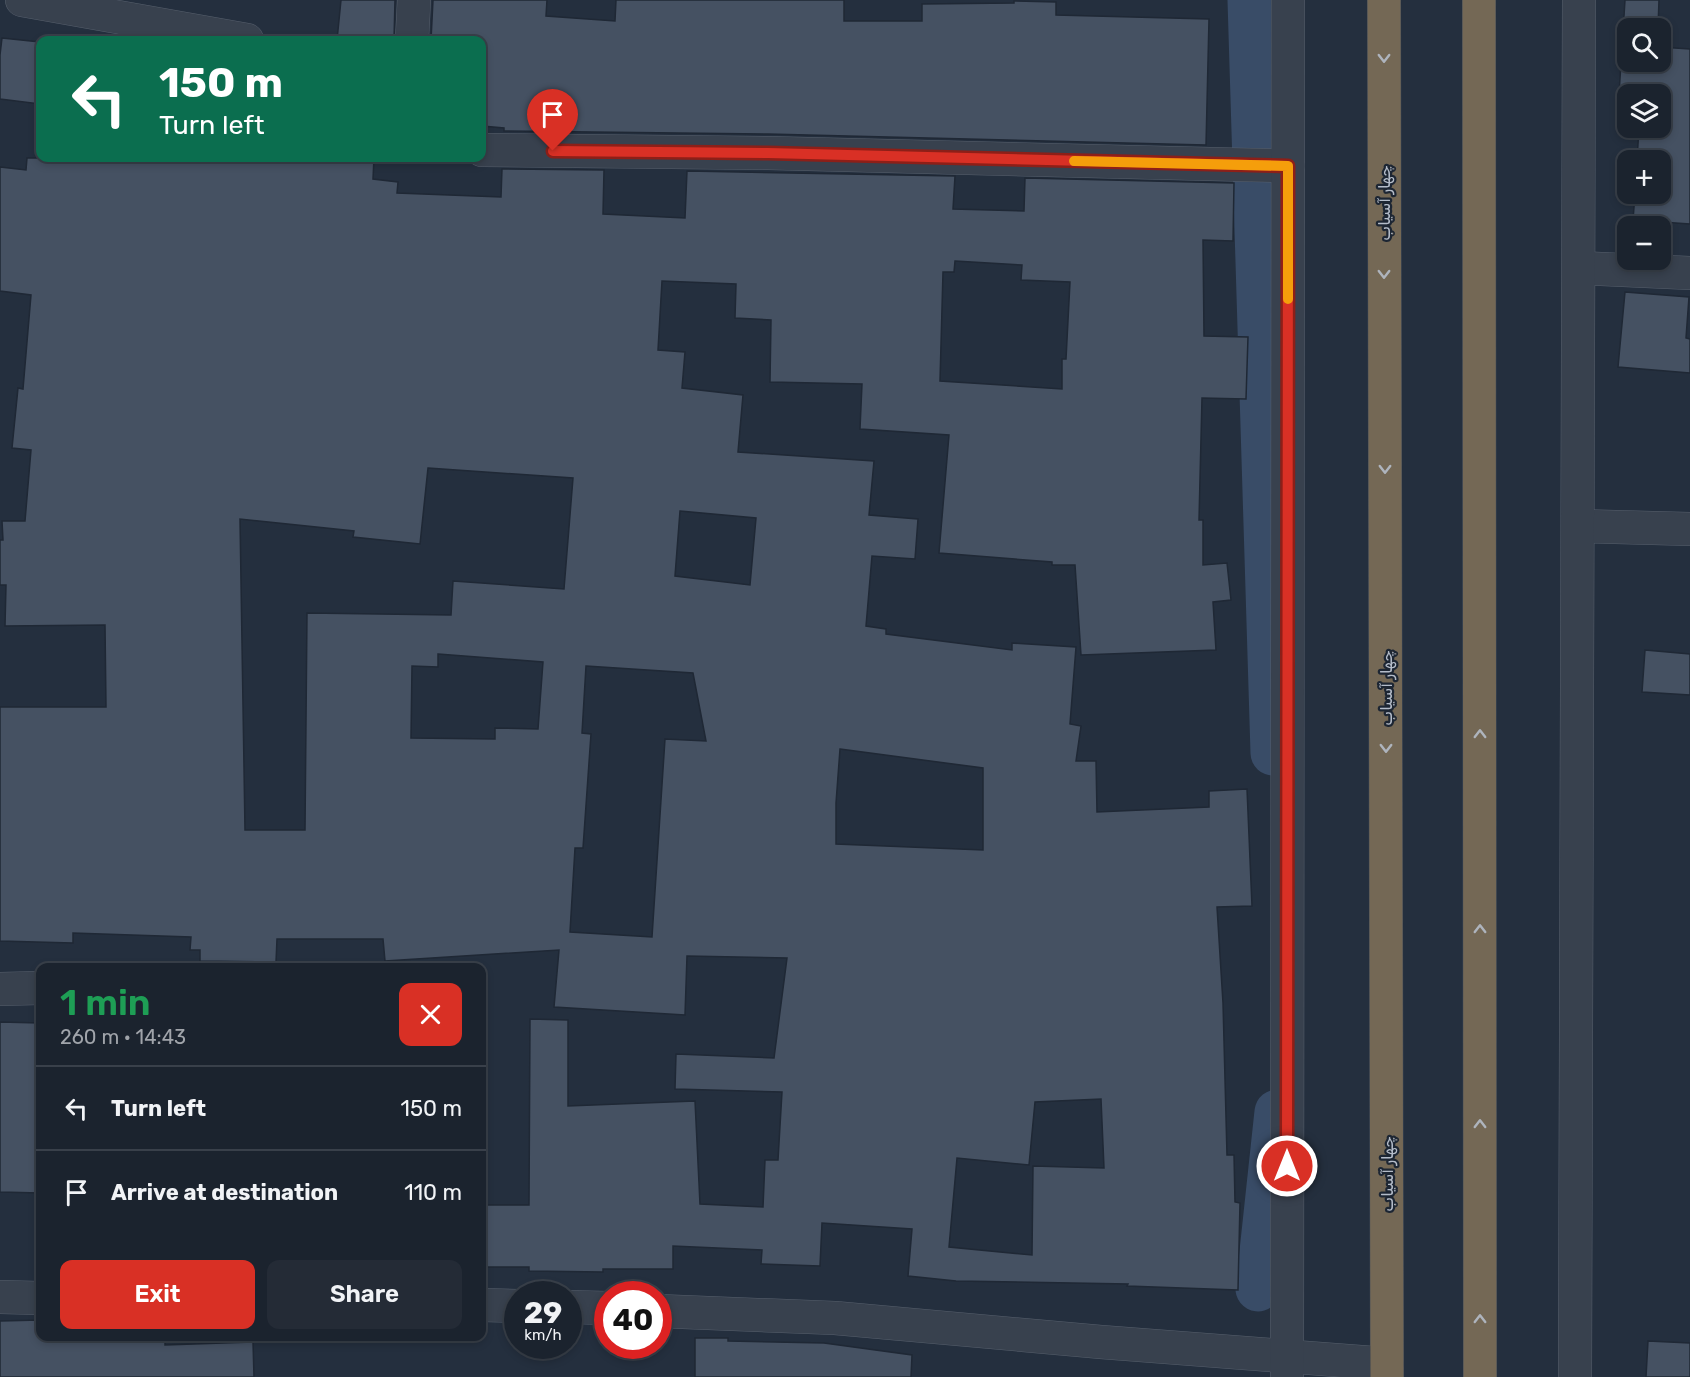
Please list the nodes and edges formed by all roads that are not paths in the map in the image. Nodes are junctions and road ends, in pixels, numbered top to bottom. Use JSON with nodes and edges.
{"nodes":[{"id":1,"x":22,"y":0,"type":"edge"},
{"id":2,"x":414,"y":0,"type":"edge"},
{"id":3,"x":1288,"y":0,"type":"edge"},
{"id":4,"x":1384,"y":0,"type":"edge"},
{"id":5,"x":1479,"y":0,"type":"edge"},
{"id":6,"x":1579,"y":0,"type":"edge"},
{"id":7,"x":224,"y":36,"type":"edge"},
{"id":8,"x":412,"y":36,"type":"edge"},
{"id":9,"x":486,"y":150,"type":"edge"},
{"id":10,"x":1264,"y":165,"type":"junction"},
{"id":11,"x":1579,"y":268,"type":"junction"},
{"id":12,"x":1690,"y":273,"type":"edge"},
{"id":13,"x":1578,"y":526,"type":"junction"},
{"id":14,"x":1690,"y":529,"type":"edge"},
{"id":15,"x":36,"y":988,"type":"edge"},
{"id":16,"x":0,"y":989,"type":"edge"},
{"id":17,"x":0,"y":1297,"type":"edge"},
{"id":18,"x":36,"y":1298,"type":"edge"},
{"id":19,"x":486,"y":1305,"type":"edge"},
{"id":20,"x":504,"y":1306,"type":"edge"},
{"id":21,"x":672,"y":1312,"type":"edge"},
{"id":22,"x":1287,"y":1367,"type":"edge"},
{"id":23,"x":1387,"y":1371,"type":"edge"},
{"id":24,"x":1480,"y":1377,"type":"edge"},
{"id":25,"x":1575,"y":1377,"type":"edge"}],
"edges":[{"from":1,"to":7,"type":"street"},
{"from":2,"to":8,"type":"street"},
{"from":3,"to":10,"type":"street"},
{"from":4,"to":23,"type":"highway","name":"چهار آسیاب","one_way":true},
{"from":24,"to":5,"type":"highway","one_way":true},
{"from":6,"to":11,"type":"street"},
{"from":9,"to":10,"type":"street"},
{"from":10,"to":22,"type":"street"},
{"from":11,"to":12,"type":"street"},
{"from":11,"to":13,"type":"street"},
{"from":13,"to":14,"type":"street"},
{"from":13,"to":25,"type":"street"},
{"from":15,"to":16,"type":"street"},
{"from":17,"to":18,"type":"street"},
{"from":19,"to":20,"type":"street"},
{"from":21,"to":22,"type":"street"},
{"from":22,"to":23,"type":"street"}]}
